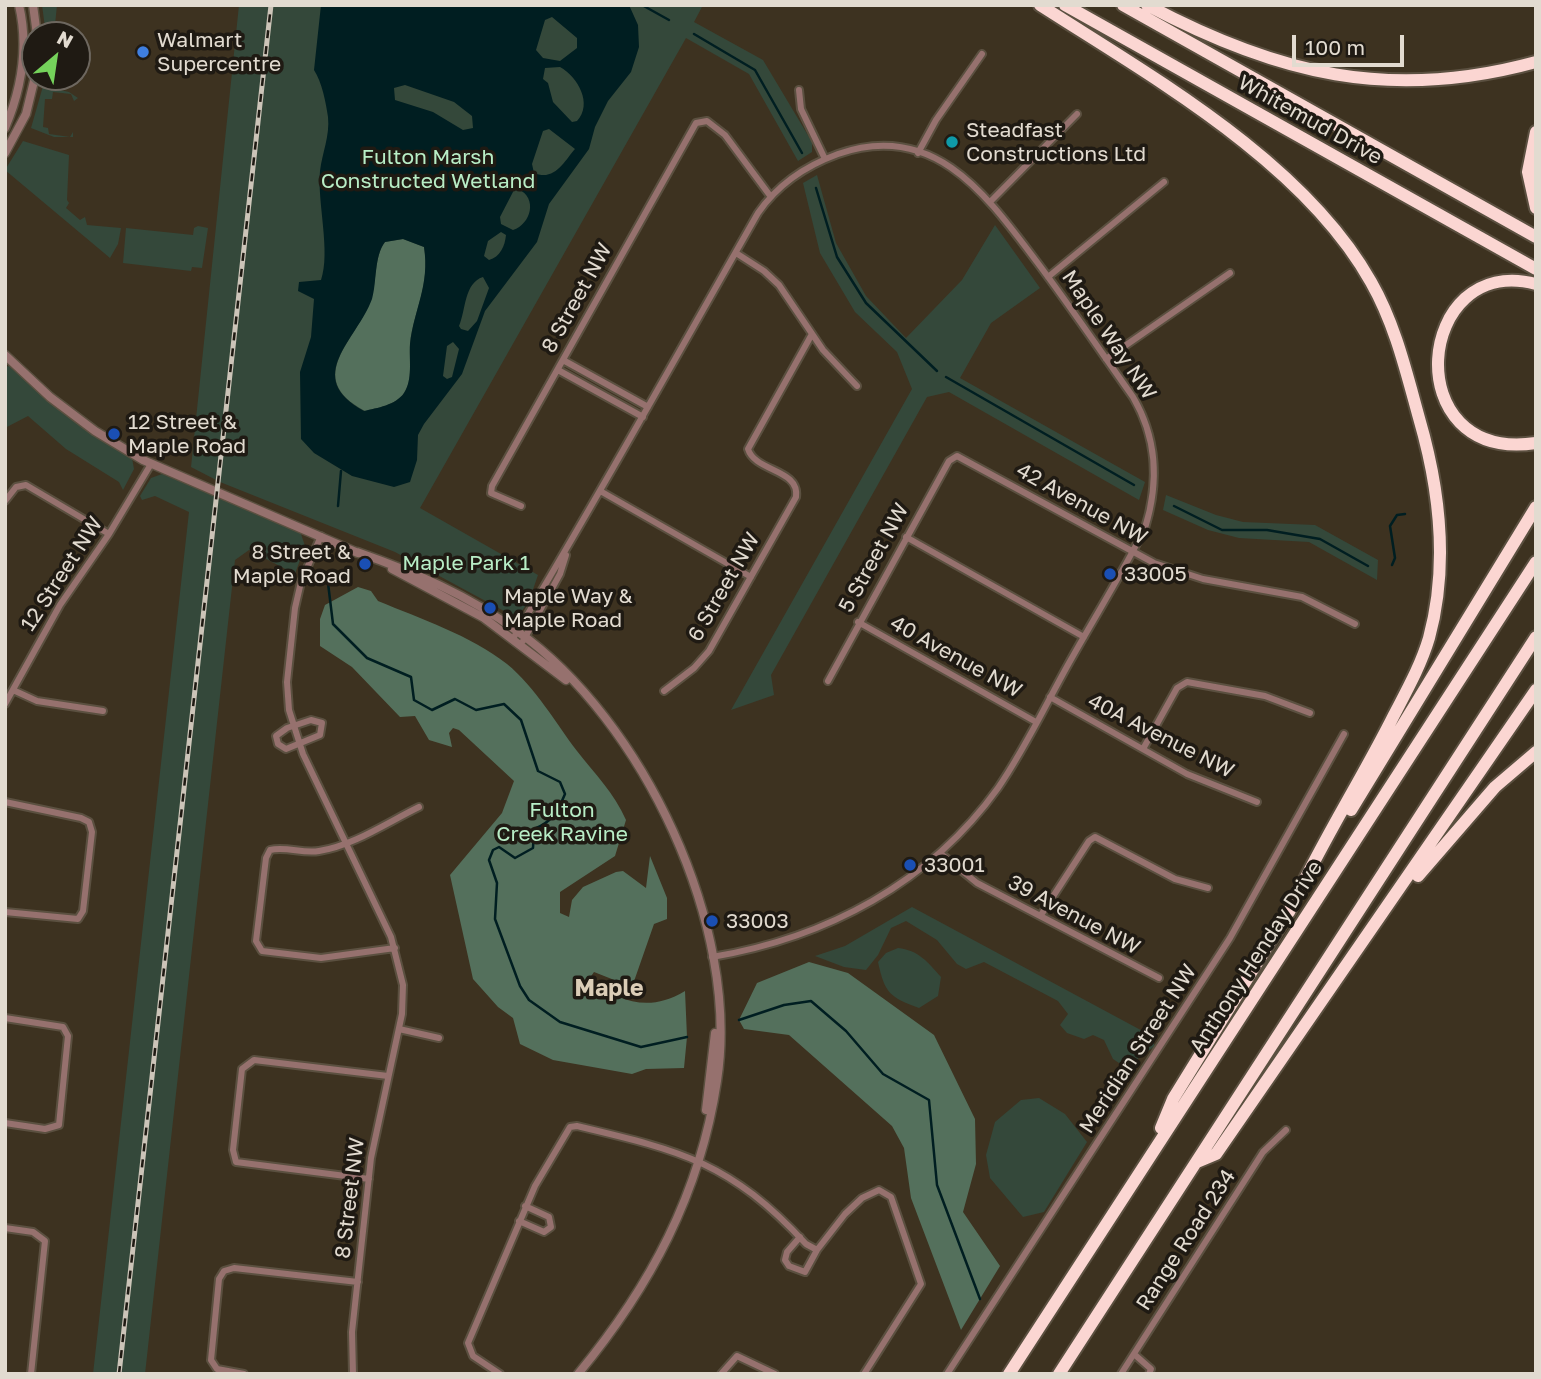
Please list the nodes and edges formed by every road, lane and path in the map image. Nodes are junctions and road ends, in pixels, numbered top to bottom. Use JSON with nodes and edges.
{"nodes":[{"id":1,"x":19,"y":5,"type":"edge"},
{"id":2,"x":1040,"y":5,"type":"edge"},
{"id":3,"x":1065,"y":5,"type":"edge"},
{"id":4,"x":1123,"y":5,"type":"edge"},
{"id":5,"x":1147,"y":5,"type":"edge"},
{"id":6,"x":982,"y":54,"type":"dead end"},
{"id":7,"x":1536,"y":62,"type":"edge"},
{"id":8,"x":799,"y":90,"type":"dead end"},
{"id":9,"x":32,"y":91,"type":"edge"},
{"id":10,"x":1077,"y":114,"type":"dead end"},
{"id":11,"x":5,"y":128,"type":"edge"},
{"id":12,"x":1536,"y":132,"type":"edge"},
{"id":13,"x":918,"y":152,"type":"junction"},
{"id":14,"x":5,"y":153,"type":"edge"},
{"id":15,"x":825,"y":159,"type":"junction"},
{"id":16,"x":1164,"y":182,"type":"dead end"},
{"id":17,"x":771,"y":197,"type":"junction"},
{"id":18,"x":991,"y":201,"type":"junction"},
{"id":19,"x":1536,"y":208,"type":"edge"},
{"id":20,"x":1536,"y":237,"type":"edge"},
{"id":21,"x":736,"y":253,"type":"junction"},
{"id":22,"x":1536,"y":269,"type":"edge"},
{"id":23,"x":1230,"y":274,"type":"dead end"},
{"id":24,"x":1048,"y":277,"type":"junction"},
{"id":25,"x":1536,"y":284,"type":"edge"},
{"id":26,"x":812,"y":334,"type":"junction"},
{"id":27,"x":5,"y":355,"type":"edge"},
{"id":28,"x":1106,"y":359,"type":"junction"},
{"id":29,"x":564,"y":360,"type":"junction"},
{"id":30,"x":558,"y":370,"type":"junction"},
{"id":31,"x":857,"y":386,"type":"dead end"},
{"id":32,"x":648,"y":407,"type":"junction"},
{"id":33,"x":643,"y":417,"type":"junction"},
{"id":34,"x":1536,"y":443,"type":"edge"},
{"id":35,"x":954,"y":456,"type":"joint"},
{"id":36,"x":151,"y":464,"type":"junction"},
{"id":37,"x":602,"y":492,"type":"junction"},
{"id":38,"x":5,"y":501,"type":"edge"},
{"id":39,"x":521,"y":506,"type":"dead end"},
{"id":40,"x":1536,"y":508,"type":"edge"},
{"id":41,"x":109,"y":534,"type":"junction"},
{"id":42,"x":321,"y":536,"type":"junction"},
{"id":43,"x":906,"y":537,"type":"junction"},
{"id":44,"x":1133,"y":553,"type":"junction"},
{"id":45,"x":1536,"y":562,"type":"edge"},
{"id":46,"x":751,"y":576,"type":"junction"},
{"id":47,"x":858,"y":622,"type":"junction"},
{"id":48,"x":1354,"y":624,"type":"dead end"},
{"id":49,"x":520,"y":637,"type":"junction"},
{"id":50,"x":1084,"y":637,"type":"junction"},
{"id":51,"x":1536,"y":637,"type":"edge"},
{"id":52,"x":828,"y":681,"type":"dead end"},
{"id":53,"x":13,"y":690,"type":"junction"},
{"id":54,"x":1536,"y":690,"type":"edge"},
{"id":55,"x":664,"y":691,"type":"dead end"},
{"id":56,"x":1050,"y":697,"type":"junction"},
{"id":57,"x":5,"y":704,"type":"edge"},
{"id":58,"x":103,"y":711,"type":"dead end"},
{"id":59,"x":1310,"y":713,"type":"dead end"},
{"id":60,"x":1036,"y":723,"type":"junction"},
{"id":61,"x":293,"y":726,"type":"junction"},
{"id":62,"x":1343,"y":734,"type":"dead end"},
{"id":63,"x":299,"y":744,"type":"junction"},
{"id":64,"x":1143,"y":749,"type":"junction"},
{"id":65,"x":1536,"y":752,"type":"edge"},
{"id":66,"x":5,"y":802,"type":"edge"},
{"id":67,"x":1256,"y":802,"type":"dead end"},
{"id":68,"x":419,"y":807,"type":"dead end"},
{"id":69,"x":345,"y":842,"type":"junction"},
{"id":70,"x":940,"y":853,"type":"junction"},
{"id":71,"x":1208,"y":888,"type":"dead end"},
{"id":72,"x":5,"y":912,"type":"edge"},
{"id":73,"x":1289,"y":912,"type":"junction"},
{"id":74,"x":1041,"y":915,"type":"junction"},
{"id":75,"x":1379,"y":921,"type":"junction"},
{"id":76,"x":395,"y":948,"type":"junction"},
{"id":77,"x":712,"y":957,"type":"junction"},
{"id":78,"x":1159,"y":978,"type":"dead end"},
{"id":79,"x":5,"y":1018,"type":"edge"},
{"id":80,"x":399,"y":1029,"type":"junction"},
{"id":81,"x":439,"y":1038,"type":"dead end"},
{"id":82,"x":388,"y":1076,"type":"junction"},
{"id":83,"x":5,"y":1123,"type":"edge"},
{"id":84,"x":1286,"y":1130,"type":"dead end"},
{"id":85,"x":1149,"y":1158,"type":"junction"},
{"id":86,"x":698,"y":1160,"type":"junction"},
{"id":87,"x":1197,"y":1162,"type":"junction"},
{"id":88,"x":369,"y":1179,"type":"junction"},
{"id":89,"x":525,"y":1206,"type":"junction"},
{"id":90,"x":519,"y":1221,"type":"junction"},
{"id":91,"x":5,"y":1228,"type":"edge"},
{"id":92,"x":800,"y":1237,"type":"junction"},
{"id":93,"x":817,"y":1250,"type":"junction"},
{"id":94,"x":358,"y":1282,"type":"junction"},
{"id":95,"x":1134,"y":1354,"type":"junction"},
{"id":96,"x":31,"y":1374,"type":"edge"},
{"id":97,"x":244,"y":1374,"type":"edge"},
{"id":98,"x":353,"y":1374,"type":"edge"},
{"id":99,"x":500,"y":1374,"type":"edge"},
{"id":100,"x":578,"y":1374,"type":"edge"},
{"id":101,"x":721,"y":1374,"type":"edge"},
{"id":102,"x":775,"y":1374,"type":"edge"},
{"id":103,"x":864,"y":1374,"type":"edge"},
{"id":104,"x":947,"y":1374,"type":"edge"},
{"id":105,"x":1009,"y":1374,"type":"edge"},
{"id":106,"x":1059,"y":1374,"type":"edge"},
{"id":107,"x":1121,"y":1374,"type":"edge"},
{"id":108,"x":1149,"y":1374,"type":"edge"}],
"edges":[{"from":1,"to":11,"type":"street"},
{"from":2,"to":73,"type":"highway"},
{"from":3,"to":22,"type":"highway","name":"Whitemud Drive"},
{"from":4,"to":20,"type":"highway","name":"Whitemud Drive"},
{"from":5,"to":7,"type":"highway"},
{"from":6,"to":13,"type":"street"},
{"from":8,"to":15,"type":"street"},
{"from":9,"to":14,"type":"street"},
{"from":10,"to":18,"type":"street"},
{"from":12,"to":19,"type":"highway"},
{"from":13,"to":15,"type":"street","name":"Maple Way NW"},
{"from":13,"to":18,"type":"street","name":"Maple Way NW"},
{"from":15,"to":17,"type":"street","name":"Maple Way NW"},
{"from":16,"to":24,"type":"street"},
{"from":17,"to":21,"type":"street","name":"Maple Way NW"},
{"from":17,"to":29,"type":"street","name":"8 Street NW"},
{"from":18,"to":24,"type":"street","name":"Maple Way NW"},
{"from":21,"to":26,"type":"street"},
{"from":21,"to":32,"type":"street","name":"Maple Way NW"},
{"from":23,"to":28,"type":"street"},
{"from":24,"to":28,"type":"street","name":"Maple Way NW"},
{"from":25,"to":34,"type":"highway"},
{"from":26,"to":31,"type":"street"},
{"from":26,"to":46,"type":"street","name":"6 Street NW"},
{"from":27,"to":36,"type":"street"},
{"from":28,"to":44,"type":"street","name":"Maple Way NW"},
{"from":29,"to":30,"type":"street","name":"8 Street NW"},
{"from":29,"to":32,"type":"street"},
{"from":30,"to":33,"type":"street"},
{"from":30,"to":39,"type":"street","name":"8 Street NW"},
{"from":32,"to":33,"type":"street","name":"Maple Way NW"},
{"from":33,"to":37,"type":"street","name":"Maple Way NW"},
{"from":35,"to":43,"type":"street","name":"5 Street NW"},
{"from":35,"to":44,"type":"street","name":"42 Avenue NW"},
{"from":36,"to":41,"type":"street","name":"12 Street NW"},
{"from":36,"to":42,"type":"street"},
{"from":37,"to":46,"type":"street"},
{"from":37,"to":49,"type":"street","name":"Maple Way NW"},
{"from":38,"to":41,"type":"street"},
{"from":40,"to":73,"type":"highway"},
{"from":41,"to":53,"type":"street","name":"12 Street NW"},
{"from":42,"to":49,"type":"street"},
{"from":42,"to":61,"type":"street","name":"8 Street NW"},
{"from":43,"to":47,"type":"street","name":"5 Street NW"},
{"from":43,"to":50,"type":"street"},
{"from":44,"to":48,"type":"street","name":"42 Avenue NW"},
{"from":44,"to":50,"type":"street","name":"Maple Way NW"},
{"from":45,"to":85,"type":"highway","name":"Anthony Henday Drive"},
{"from":46,"to":55,"type":"street","name":"6 Street NW"},
{"from":47,"to":52,"type":"street","name":"5 Street NW"},
{"from":47,"to":60,"type":"street","name":"40 Avenue NW"},
{"from":49,"to":77,"type":"street"},
{"from":50,"to":56,"type":"street","name":"Maple Way NW"},
{"from":51,"to":87,"type":"highway"},
{"from":53,"to":57,"type":"street","name":"12 Street NW"},
{"from":53,"to":58,"type":"street"},
{"from":54,"to":75,"type":"highway"},
{"from":56,"to":60,"type":"street","name":"Maple Way NW"},
{"from":56,"to":64,"type":"street","name":"40A Avenue NW"},
{"from":59,"to":64,"type":"street"},
{"from":60,"to":70,"type":"street","name":"Maple Way NW"},
{"from":61,"to":63,"type":"street","name":"8 Street NW"},
{"from":61,"to":63,"type":"street","name":"8 Street NW"},
{"from":61,"to":63,"type":"street"},
{"from":62,"to":104,"type":"street","name":"Meridian Street NW"},
{"from":63,"to":69,"type":"street","name":"8 Street NW"},
{"from":64,"to":67,"type":"street","name":"40A Avenue NW"},
{"from":65,"to":75,"type":"highway"},
{"from":66,"to":72,"type":"street"},
{"from":68,"to":69,"type":"street"},
{"from":69,"to":76,"type":"street","name":"8 Street NW"},
{"from":69,"to":76,"type":"street"},
{"from":70,"to":74,"type":"street","name":"39 Avenue NW"},
{"from":70,"to":77,"type":"street","name":"Maple Way NW"},
{"from":71,"to":74,"type":"street"},
{"from":73,"to":85,"type":"highway"},
{"from":74,"to":78,"type":"street","name":"39 Avenue NW"},
{"from":75,"to":87,"type":"highway"},
{"from":76,"to":80,"type":"street","name":"8 Street NW"},
{"from":77,"to":86,"type":"street"},
{"from":79,"to":83,"type":"street"},
{"from":80,"to":81,"type":"street"},
{"from":80,"to":82,"type":"street","name":"8 Street NW"},
{"from":82,"to":88,"type":"street","name":"8 Street NW"},
{"from":82,"to":88,"type":"street"},
{"from":84,"to":95,"type":"street","name":"Range Road 234"},
{"from":85,"to":105,"type":"highway","name":"Anthony Henday Drive"},
{"from":86,"to":89,"type":"street"},
{"from":86,"to":92,"type":"street"},
{"from":86,"to":100,"type":"street"},
{"from":87,"to":106,"type":"highway"},
{"from":88,"to":94,"type":"street","name":"8 Street NW"},
{"from":89,"to":90,"type":"street"},
{"from":89,"to":90,"type":"street"},
{"from":90,"to":99,"type":"street"},
{"from":91,"to":96,"type":"street"},
{"from":92,"to":93,"type":"street"},
{"from":92,"to":93,"type":"street"},
{"from":93,"to":103,"type":"street"},
{"from":94,"to":97,"type":"street"},
{"from":94,"to":98,"type":"street","name":"8 Street NW"},
{"from":95,"to":107,"type":"street","name":"Range Road 234"},
{"from":95,"to":108,"type":"street"},
{"from":101,"to":102,"type":"street"}]}
